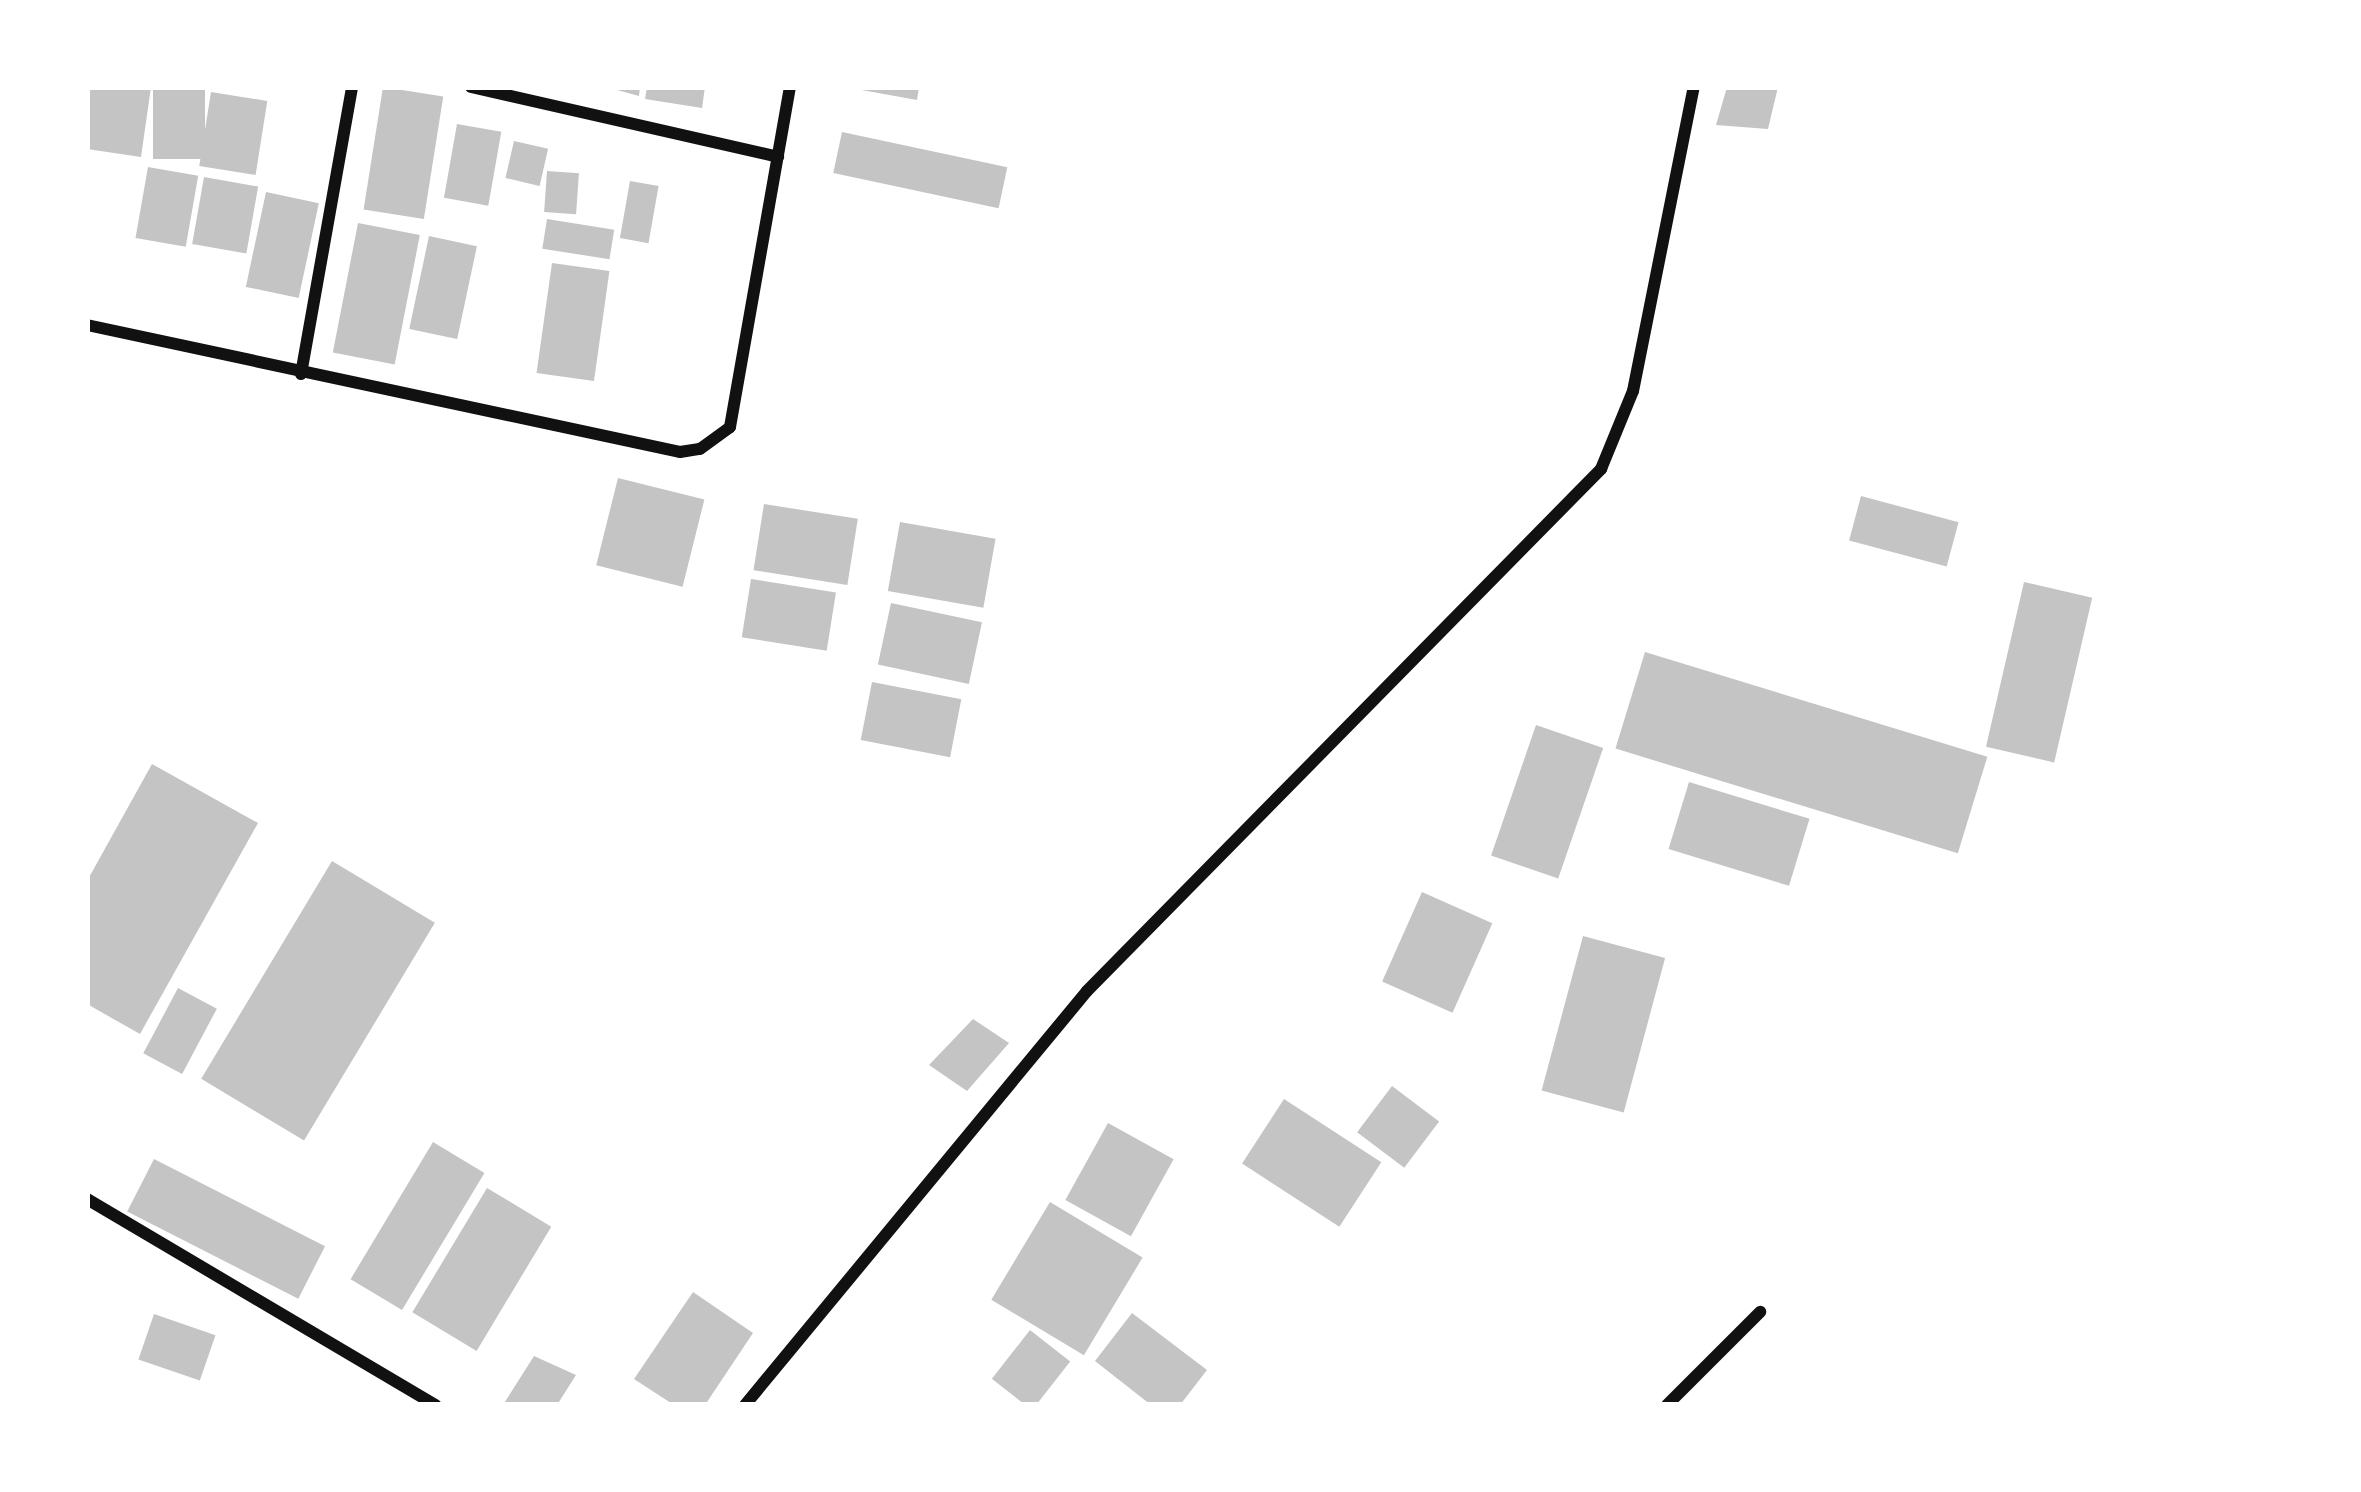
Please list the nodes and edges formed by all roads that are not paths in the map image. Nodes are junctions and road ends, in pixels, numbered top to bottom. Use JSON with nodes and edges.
{"nodes":[{"id":1,"x":352,"y":87,"type":"edge"},
{"id":2,"x":471,"y":87,"type":"edge"},
{"id":3,"x":790,"y":87,"type":"edge"},
{"id":4,"x":1694,"y":87,"type":"edge"},
{"id":5,"x":778,"y":157,"type":"junction"},
{"id":6,"x":87,"y":325,"type":"edge"},
{"id":7,"x":301,"y":374,"type":"junction"},
{"id":8,"x":87,"y":1199,"type":"edge"},
{"id":9,"x":1760,"y":1312,"type":"dead end"},
{"id":10,"x":436,"y":1405,"type":"edge"},
{"id":11,"x":746,"y":1405,"type":"edge"},
{"id":12,"x":1667,"y":1405,"type":"edge"}],
"edges":[{"from":1,"to":7,"type":"street"},
{"from":2,"to":5,"type":"street"},
{"from":3,"to":5,"type":"street"},
{"from":4,"to":11,"type":"street"},
{"from":5,"to":7,"type":"street"},
{"from":6,"to":7,"type":"street"},
{"from":8,"to":10,"type":"street"},
{"from":9,"to":12,"type":"street"}]}
